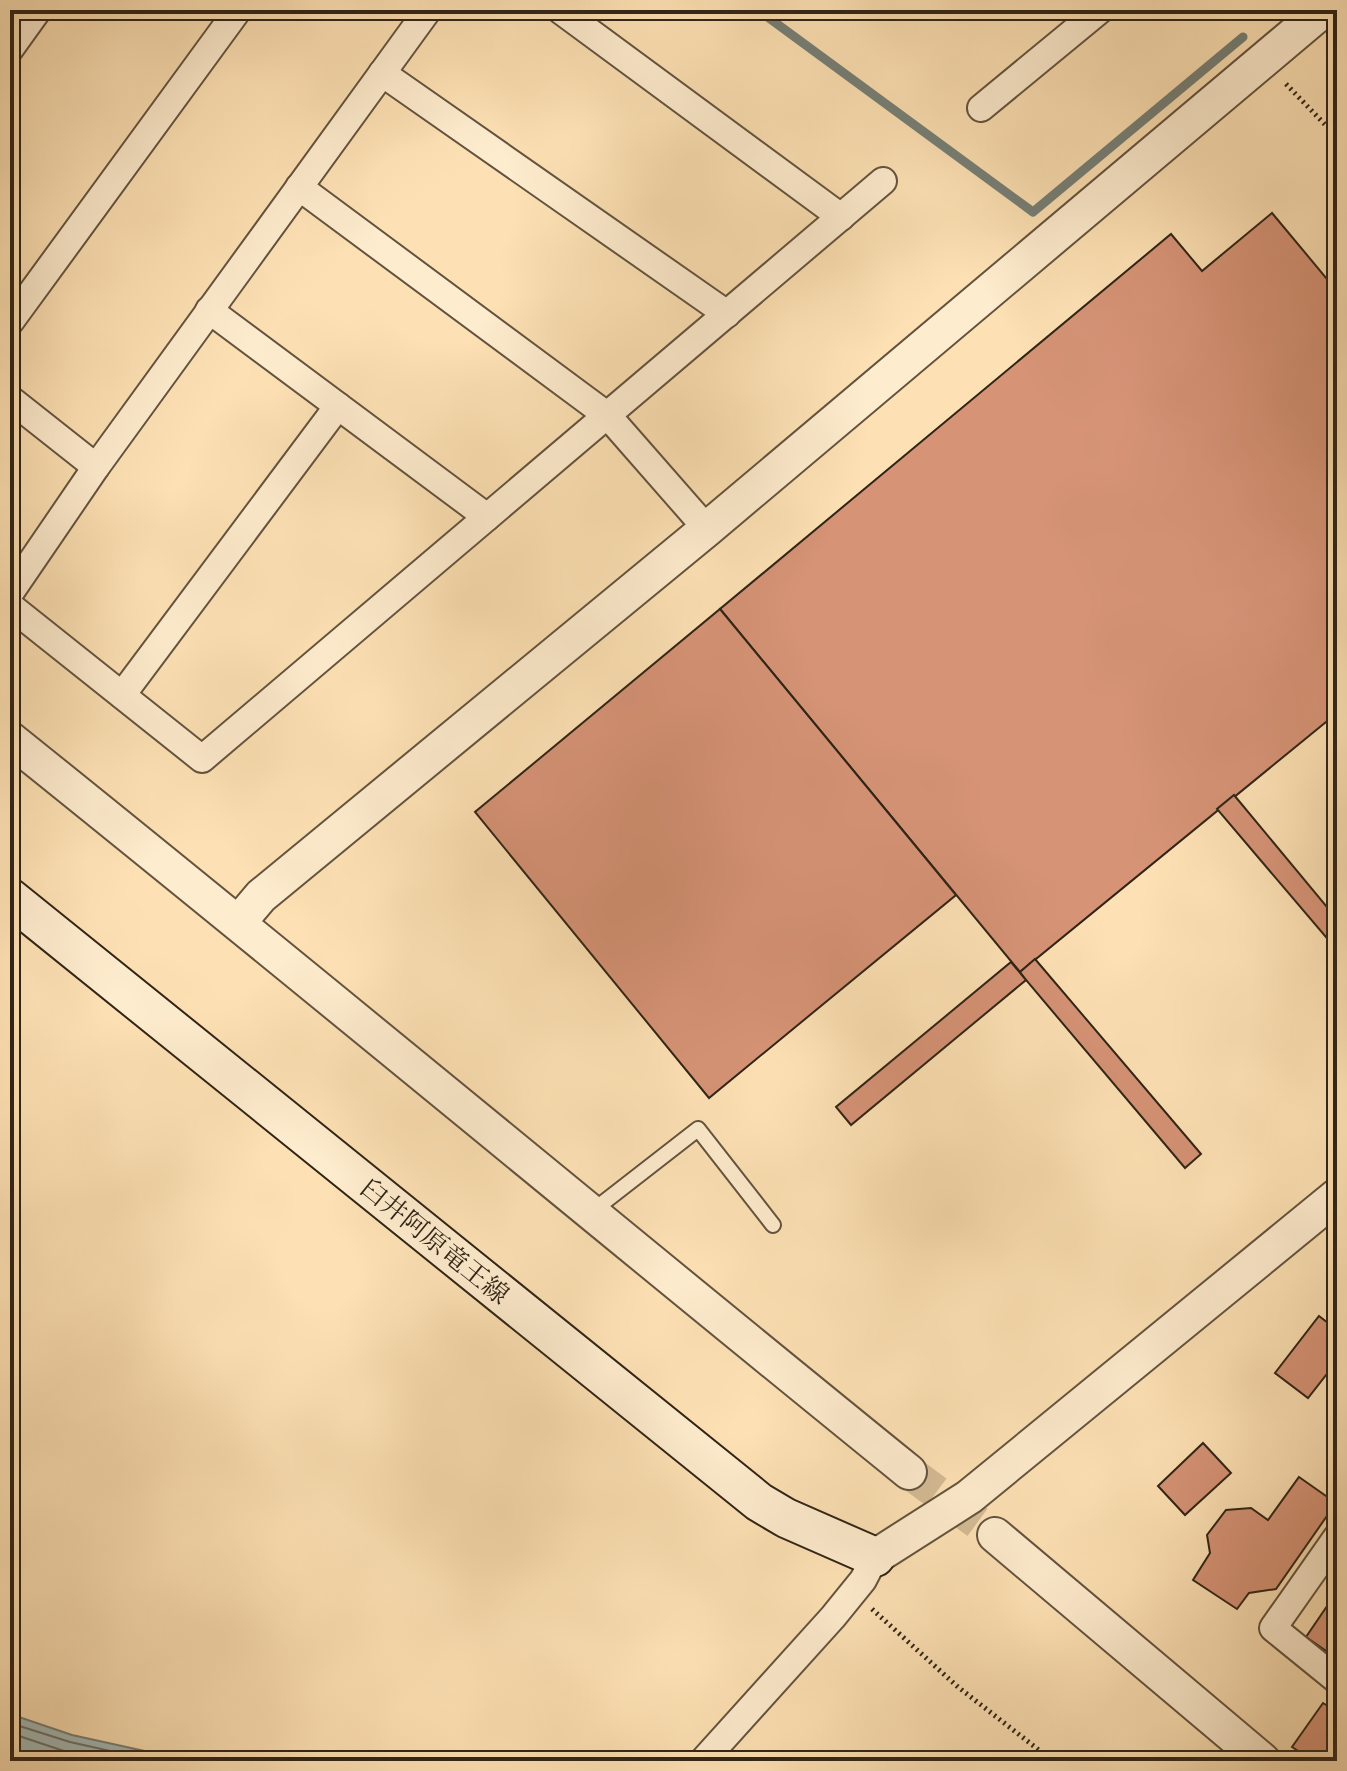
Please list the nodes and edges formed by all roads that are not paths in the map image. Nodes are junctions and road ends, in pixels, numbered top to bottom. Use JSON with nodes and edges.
{"nodes":[{"id":1,"x":38,"y":10,"type":"edge"},
{"id":2,"x":238,"y":10,"type":"edge"},
{"id":3,"x":427,"y":10,"type":"edge"},
{"id":4,"x":560,"y":10,"type":"edge"},
{"id":5,"x":1100,"y":10,"type":"edge"},
{"id":6,"x":1323,"y":10,"type":"edge"},
{"id":7,"x":10,"y":49,"type":"edge"},
{"id":8,"x":382,"y":73,"type":"junction"},
{"id":9,"x":981,"y":108,"type":"dead end"},
{"id":10,"x":883,"y":181,"type":"dead end"},
{"id":11,"x":299,"y":187,"type":"junction"},
{"id":12,"x":841,"y":217,"type":"junction"},
{"id":13,"x":209,"y":310,"type":"junction"},
{"id":14,"x":727,"y":314,"type":"junction"},
{"id":15,"x":10,"y":322,"type":"edge"},
{"id":16,"x":10,"y":399,"type":"edge"},
{"id":17,"x":338,"y":406,"type":"junction"},
{"id":18,"x":608,"y":416,"type":"junction"},
{"id":19,"x":96,"y":467,"type":"junction"},
{"id":20,"x":487,"y":517,"type":"junction"},
{"id":21,"x":707,"y":529,"type":"junction"},
{"id":22,"x":10,"y":593,"type":"edge"},
{"id":23,"x":10,"y":606,"type":"edge"},
{"id":24,"x":122,"y":695,"type":"junction"},
{"id":25,"x":10,"y":739,"type":"edge"},
{"id":26,"x":10,"y":898,"type":"edge"},
{"id":27,"x":239,"y":922,"type":"junction"},
{"id":28,"x":1337,"y":1196,"type":"edge"},
{"id":29,"x":590,"y":1214,"type":"junction"},
{"id":30,"x":773,"y":1225,"type":"dead end"},
{"id":31,"x":909,"y":1472,"type":"tunnel mouth"},
{"id":32,"x":995,"y":1535,"type":"tunnel mouth"},
{"id":33,"x":1337,"y":1537,"type":"edge"},
{"id":34,"x":875,"y":1557,"type":"junction"},
{"id":35,"x":1337,"y":1680,"type":"edge"},
{"id":36,"x":703,"y":1761,"type":"edge"},
{"id":37,"x":1263,"y":1761,"type":"edge"}],
"edges":[{"from":1,"to":7,"type":"street"},
{"from":2,"to":15,"type":"street"},
{"from":3,"to":8,"type":"street"},
{"from":4,"to":12,"type":"street"},
{"from":5,"to":9,"type":"street"},
{"from":6,"to":21,"type":"street"},
{"from":8,"to":11,"type":"street"},
{"from":8,"to":14,"type":"street"},
{"from":10,"to":12,"type":"street"},
{"from":11,"to":13,"type":"street"},
{"from":11,"to":18,"type":"street"},
{"from":12,"to":14,"type":"street"},
{"from":13,"to":17,"type":"street"},
{"from":13,"to":19,"type":"street"},
{"from":14,"to":18,"type":"street"},
{"from":16,"to":19,"type":"street"},
{"from":17,"to":20,"type":"street"},
{"from":17,"to":24,"type":"street"},
{"from":18,"to":20,"type":"street"},
{"from":18,"to":21,"type":"street"},
{"from":19,"to":22,"type":"street"},
{"from":20,"to":24,"type":"street"},
{"from":21,"to":27,"type":"street"},
{"from":23,"to":24,"type":"street"},
{"from":25,"to":27,"type":"street"},
{"from":26,"to":34,"type":"main road","name":"臼井阿原竜王線"},
{"from":27,"to":29,"type":"street"},
{"from":28,"to":34,"type":"street"},
{"from":29,"to":30,"type":"lane"},
{"from":29,"to":31,"type":"street"},
{"from":32,"to":37,"type":"street"},
{"from":33,"to":35,"type":"street"},
{"from":34,"to":36,"type":"street"}]}
